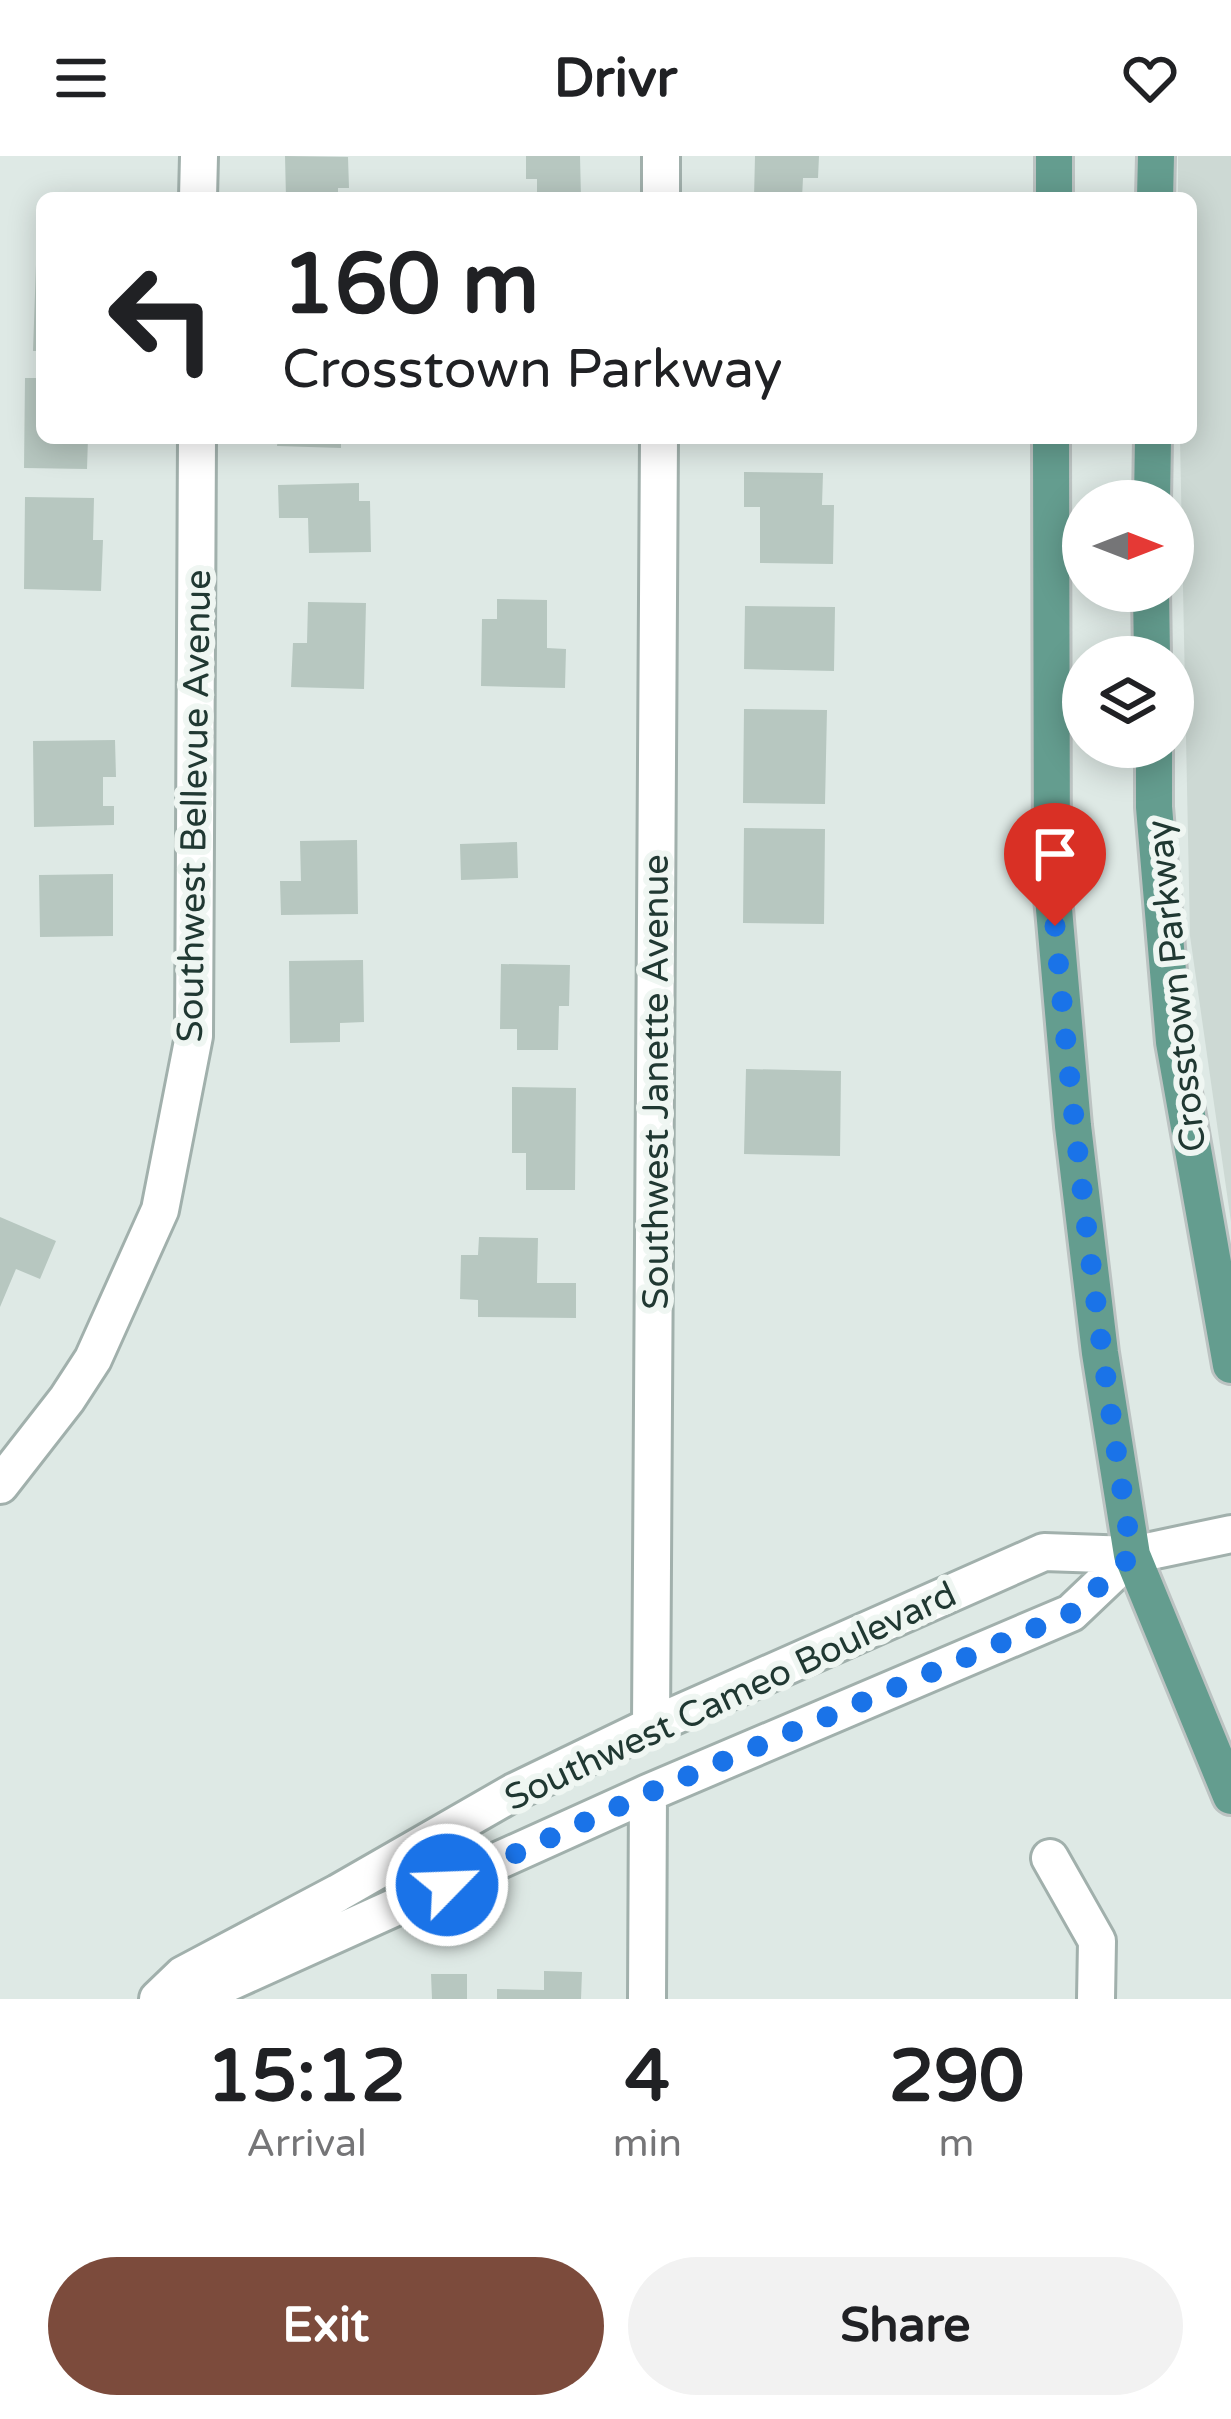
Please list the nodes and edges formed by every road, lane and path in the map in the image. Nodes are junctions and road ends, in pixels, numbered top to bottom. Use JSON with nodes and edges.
{"nodes":[{"id":1,"x":199,"y":156,"type":"edge"},
{"id":2,"x":661,"y":156,"type":"edge"},
{"id":3,"x":1054,"y":156,"type":"edge"},
{"id":4,"x":1156,"y":156,"type":"edge"},
{"id":5,"x":199,"y":192,"type":"edge"},
{"id":6,"x":661,"y":192,"type":"edge"},
{"id":7,"x":1054,"y":192,"type":"edge"},
{"id":8,"x":1156,"y":192,"type":"edge"},
{"id":9,"x":197,"y":444,"type":"edge"},
{"id":10,"x":659,"y":444,"type":"edge"},
{"id":11,"x":1052,"y":444,"type":"edge"},
{"id":12,"x":1153,"y":444,"type":"edge"},
{"id":13,"x":1152,"y":480,"type":"edge"},
{"id":14,"x":1154,"y":768,"type":"edge"},
{"id":15,"x":1231,"y":1366,"type":"edge"},
{"id":16,"x":0,"y":1485,"type":"edge"},
{"id":17,"x":1231,"y":1534,"type":"edge"},
{"id":18,"x":1132,"y":1555,"type":"junction"},
{"id":19,"x":651,"y":1726,"type":"junction"},
{"id":20,"x":648,"y":1793,"type":"junction"},
{"id":21,"x":1231,"y":1796,"type":"edge"},
{"id":22,"x":1050,"y":1858,"type":"dead end"},
{"id":23,"x":158,"y":1999,"type":"edge"},
{"id":24,"x":192,"y":1999,"type":"edge"},
{"id":25,"x":647,"y":1999,"type":"edge"},
{"id":26,"x":1096,"y":1999,"type":"edge"}],
"edges":[{"from":1,"to":5,"type":"street"},
{"from":2,"to":6,"type":"street"},
{"from":3,"to":7,"type":"main road"},
{"from":4,"to":8,"type":"main road"},
{"from":9,"to":16,"type":"street","name":"Southwest Bellevue Avenue"},
{"from":10,"to":19,"type":"street","name":"Southwest Janette Avenue"},
{"from":11,"to":18,"type":"main road"},
{"from":12,"to":13,"type":"main road"},
{"from":14,"to":15,"type":"main road","name":"Crosstown Parkway"},
{"from":17,"to":18,"type":"street","name":"Southwest Cameo Boulevard"},
{"from":18,"to":19,"type":"street","name":"Southwest Cameo Boulevard"},
{"from":18,"to":20,"type":"street","name":"Southwest Cameo Boulevard"},
{"from":18,"to":21,"type":"main road"},
{"from":19,"to":23,"type":"street","name":"Southwest Cameo Boulevard"},
{"from":20,"to":24,"type":"street","name":"Southwest Cameo Boulevard"},
{"from":20,"to":25,"type":"street"},
{"from":22,"to":26,"type":"street"}]}
